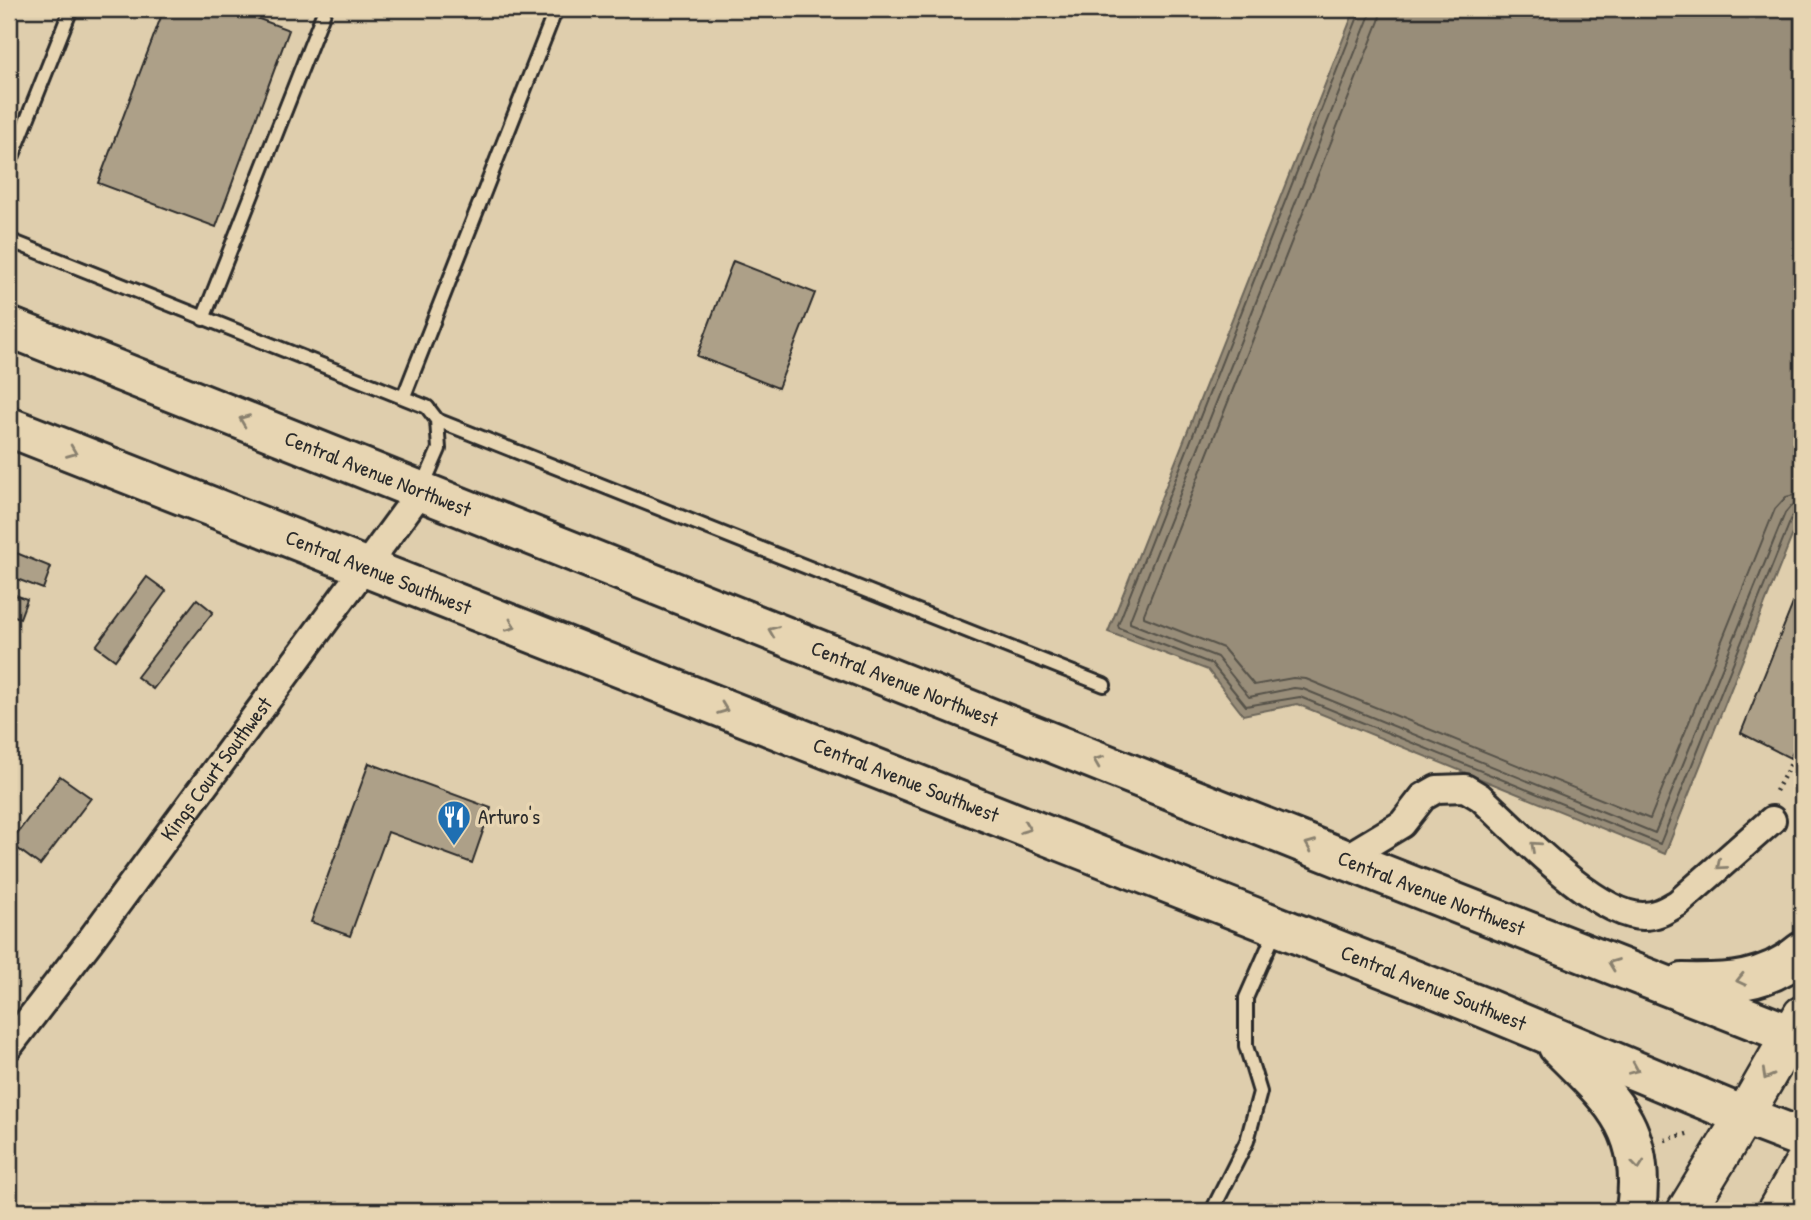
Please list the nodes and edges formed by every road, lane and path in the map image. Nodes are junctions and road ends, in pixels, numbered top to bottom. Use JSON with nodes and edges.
{"nodes":[{"id":1,"x":71,"y":9,"type":"edge"},
{"id":2,"x":325,"y":9,"type":"edge"},
{"id":3,"x":556,"y":9,"type":"edge"},
{"id":4,"x":9,"y":165,"type":"edge"},
{"id":5,"x":9,"y":240,"type":"edge"},
{"id":6,"x":203,"y":318,"type":"junction"},
{"id":7,"x":9,"y":327,"type":"edge"},
{"id":8,"x":404,"y":396,"type":"junction"},
{"id":9,"x":437,"y":420,"type":"junction"},
{"id":10,"x":9,"y":427,"type":"edge"},
{"id":11,"x":421,"y":491,"type":"junction"},
{"id":12,"x":364,"y":569,"type":"junction"},
{"id":13,"x":1104,"y":685,"type":"dead end"},
{"id":14,"x":1802,"y":743,"type":"edge"},
{"id":15,"x":1775,"y":792,"type":"dead end"},
{"id":16,"x":1772,"y":820,"type":"dead end"},
{"id":17,"x":1344,"y":859,"type":"junction"},
{"id":18,"x":1278,"y":927,"type":"junction"},
{"id":19,"x":1802,"y":951,"type":"edge"},
{"id":20,"x":1660,"y":983,"type":"junction"},
{"id":21,"x":1798,"y":1029,"type":"edge"},
{"id":22,"x":1544,"y":1032,"type":"junction"},
{"id":23,"x":9,"y":1046,"type":"edge"},
{"id":24,"x":1744,"y":1116,"type":"junction"},
{"id":25,"x":1802,"y":1138,"type":"edge"},
{"id":26,"x":1802,"y":1166,"type":"edge"},
{"id":27,"x":1212,"y":1211,"type":"edge"},
{"id":28,"x":1636,"y":1211,"type":"edge"},
{"id":29,"x":1686,"y":1211,"type":"edge"},
{"id":30,"x":1776,"y":1211,"type":"edge"}],
"edges":[{"from":1,"to":4,"type":"lane"},
{"from":2,"to":6,"type":"lane"},
{"from":3,"to":8,"type":"lane"},
{"from":5,"to":6,"type":"lane"},
{"from":6,"to":8,"type":"lane"},
{"from":11,"to":7,"type":"main road","name":"Central Avenue Northwest","one_way":true},
{"from":8,"to":9,"type":"lane"},
{"from":9,"to":11,"type":"lane"},
{"from":9,"to":13,"type":"lane"},
{"from":10,"to":12,"type":"main road","name":"Central Avenue Southwest","one_way":true},
{"from":11,"to":12,"type":"street","name":"Kings Court Southwest"},
{"from":17,"to":11,"type":"main road","name":"Central Avenue Northwest","one_way":true},
{"from":12,"to":18,"type":"main road","name":"Central Avenue Southwest","one_way":true},
{"from":12,"to":23,"type":"street","name":"Kings Court Southwest"},
{"from":14,"to":15,"type":"path"},
{"from":16,"to":17,"type":"street","one_way":true},
{"from":20,"to":17,"type":"main road","name":"Central Avenue Northwest","one_way":true},
{"from":18,"to":22,"type":"main road","name":"Central Avenue Southwest"},
{"from":18,"to":27,"type":"lane"},
{"from":19,"to":20,"type":"main road","one_way":true},
{"from":20,"to":21,"type":"main road","name":"Central Avenue Northwest"},
{"from":21,"to":24,"type":"main road","one_way":true},
{"from":22,"to":24,"type":"main road","name":"Central Avenue Southwest","one_way":true},
{"from":22,"to":28,"type":"main road","one_way":true},
{"from":24,"to":25,"type":"main road","name":"Central Avenue Southwest"},
{"from":24,"to":29,"type":"main road"},
{"from":26,"to":30,"type":"main road"}]}
